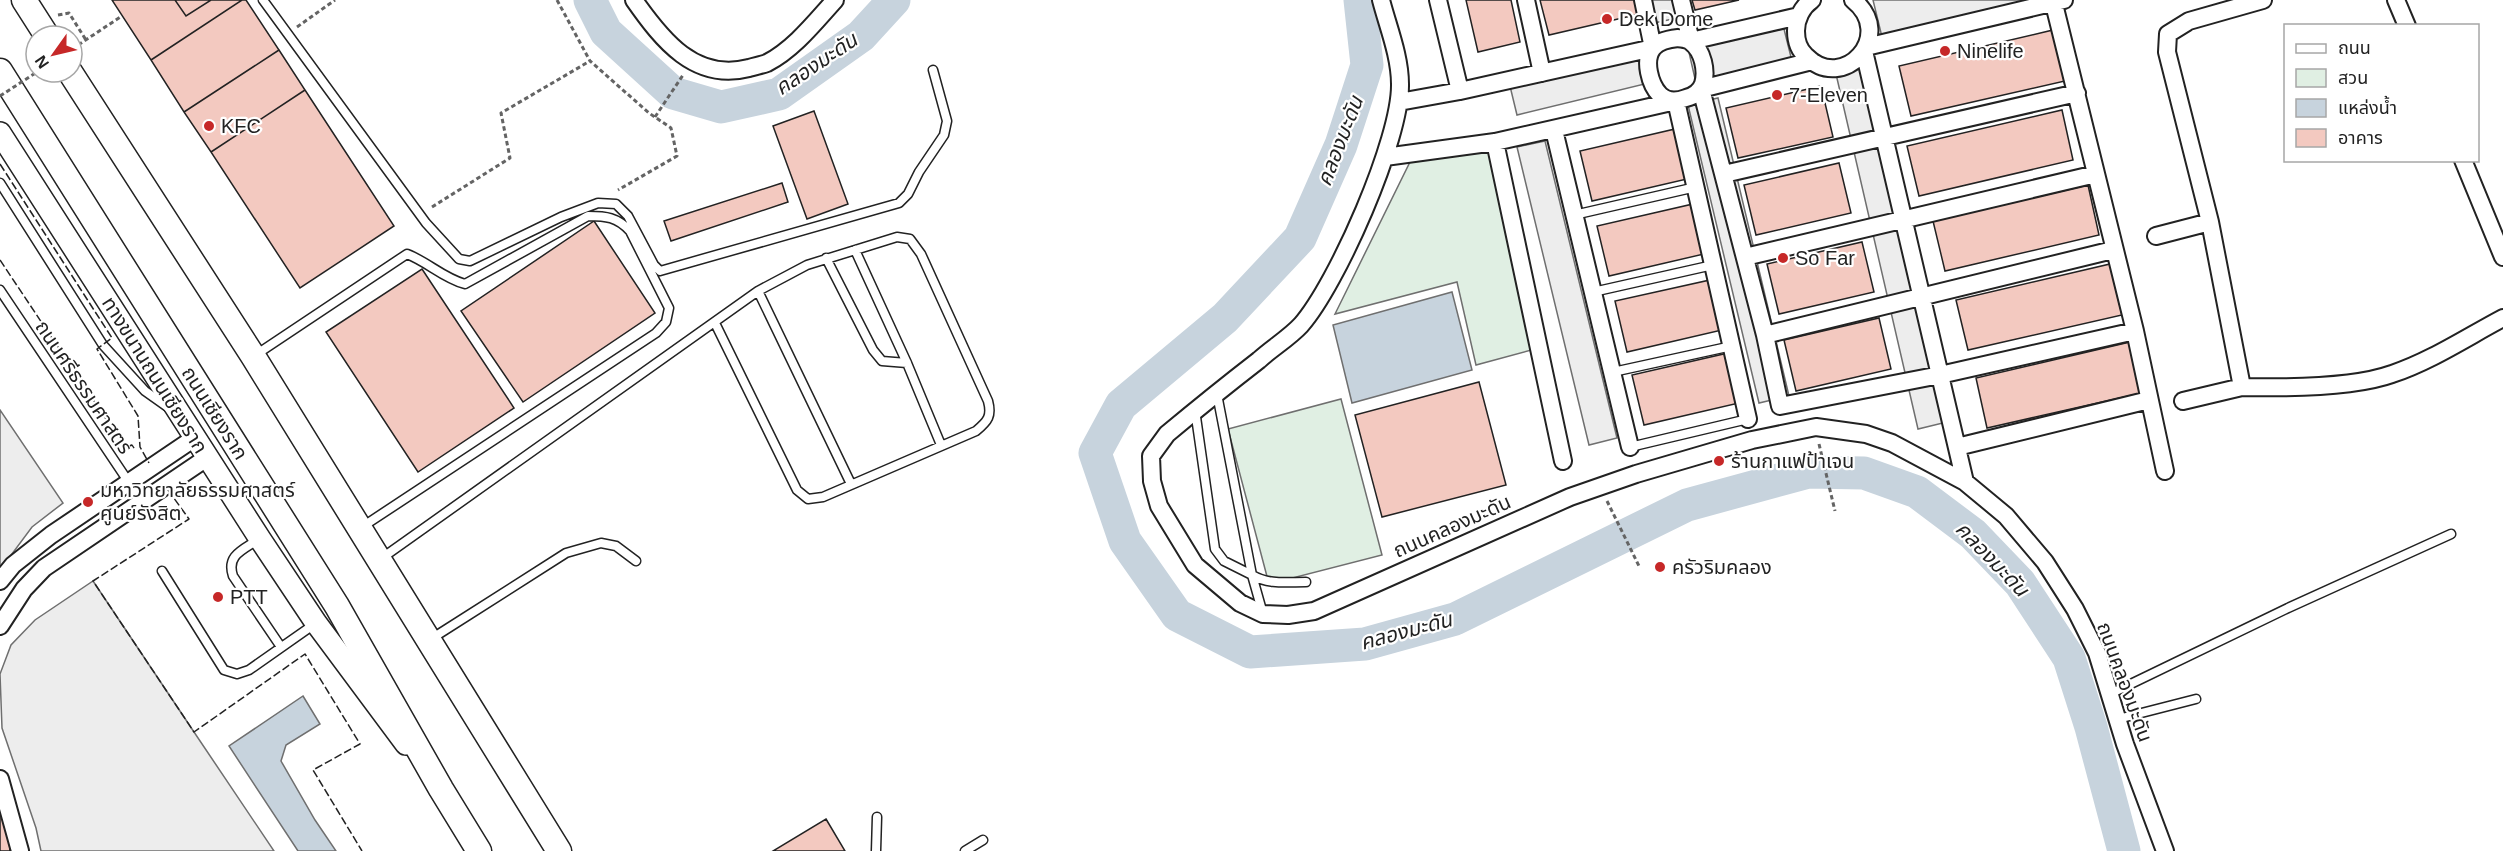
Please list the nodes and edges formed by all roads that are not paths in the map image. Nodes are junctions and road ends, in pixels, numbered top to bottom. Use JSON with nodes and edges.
{"nodes":[{"id":1,"x":24,"y":0,"type":"edge"},
{"id":2,"x":263,"y":0,"type":"edge"},
{"id":3,"x":634,"y":0,"type":"edge"},
{"id":4,"x":835,"y":0,"type":"edge"},
{"id":5,"x":1381,"y":0,"type":"edge"},
{"id":6,"x":1438,"y":0,"type":"edge"},
{"id":7,"x":1526,"y":0,"type":"edge"},
{"id":8,"x":1643,"y":0,"type":"edge"},
{"id":9,"x":1681,"y":0,"type":"edge"},
{"id":10,"x":1853,"y":0,"type":"edge"},
{"id":11,"x":2263,"y":0,"type":"edge"},
{"id":12,"x":2396,"y":0,"type":"edge"},
{"id":13,"x":2057,"y":1,"type":"edge"},
{"id":14,"x":1803,"y":7,"type":"edge"},
{"id":15,"x":39,"y":24,"type":"edge"},
{"id":16,"x":2406,"y":24,"type":"edge"},
{"id":17,"x":1691,"y":41,"type":"junction"},
{"id":18,"x":1653,"y":48,"type":"junction"},
{"id":19,"x":1865,"y":49,"type":"junction"},
{"id":20,"x":1812,"y":62,"type":"junction"},
{"id":21,"x":933,"y":70,"type":"dead end"},
{"id":22,"x":0,"y":71,"type":"edge"},
{"id":23,"x":1542,"y":73,"type":"junction"},
{"id":24,"x":78,"y":84,"type":"edge"},
{"id":25,"x":1701,"y":89,"type":"junction"},
{"id":26,"x":1460,"y":92,"type":"junction"},
{"id":27,"x":2077,"y":93,"type":"junction"},
{"id":28,"x":1676,"y":101,"type":"junction"},
{"id":29,"x":1399,"y":102,"type":"junction"},
{"id":30,"x":1554,"y":130,"type":"junction"},
{"id":31,"x":0,"y":133,"type":"edge"},
{"id":32,"x":1884,"y":137,"type":"junction"},
{"id":33,"x":1495,"y":142,"type":"junction"},
{"id":34,"x":1385,"y":157,"type":"junction"},
{"id":35,"x":2464,"y":162,"type":"edge"},
{"id":36,"x":1724,"y":174,"type":"junction"},
{"id":37,"x":2096,"y":174,"type":"junction"},
{"id":38,"x":0,"y":183,"type":"edge"},
{"id":39,"x":1696,"y":187,"type":"junction"},
{"id":40,"x":1574,"y":214,"type":"junction"},
{"id":41,"x":1904,"y":221,"type":"junction"},
{"id":42,"x":2210,"y":222,"type":"junction"},
{"id":43,"x":2156,"y":236,"type":"dead end"},
{"id":44,"x":855,"y":250,"type":"junction"},
{"id":45,"x":2113,"y":250,"type":"junction"},
{"id":46,"x":1745,"y":257,"type":"junction"},
{"id":47,"x":2503,"y":257,"type":"edge"},
{"id":48,"x":826,"y":258,"type":"junction"},
{"id":49,"x":1713,"y":265,"type":"junction"},
{"id":50,"x":0,"y":290,"type":"edge"},
{"id":51,"x":758,"y":291,"type":"junction"},
{"id":52,"x":1593,"y":292,"type":"junction"},
{"id":53,"x":1922,"y":296,"type":"junction"},
{"id":54,"x":2503,"y":318,"type":"edge"},
{"id":55,"x":714,"y":323,"type":"junction"},
{"id":56,"x":2135,"y":331,"type":"junction"},
{"id":57,"x":1765,"y":335,"type":"junction"},
{"id":58,"x":1732,"y":346,"type":"junction"},
{"id":59,"x":253,"y":356,"type":"junction"},
{"id":60,"x":907,"y":363,"type":"junction"},
{"id":61,"x":1613,"y":372,"type":"junction"},
{"id":62,"x":1940,"y":375,"type":"junction"},
{"id":63,"x":2242,"y":387,"type":"junction"},
{"id":64,"x":1216,"y":394,"type":"junction"},
{"id":65,"x":2149,"y":400,"type":"junction"},
{"id":66,"x":2183,"y":401,"type":"dead end"},
{"id":67,"x":1195,"y":410,"type":"junction"},
{"id":68,"x":1748,"y":418,"type":"joint"},
{"id":69,"x":191,"y":429,"type":"junction"},
{"id":70,"x":941,"y":445,"type":"junction"},
{"id":71,"x":1630,"y":447,"type":"joint"},
{"id":72,"x":1957,"y":447,"type":"junction"},
{"id":73,"x":208,"y":458,"type":"junction"},
{"id":74,"x":1563,"y":462,"type":"dead end"},
{"id":75,"x":2165,"y":471,"type":"dead end"},
{"id":76,"x":1965,"y":482,"type":"junction"},
{"id":77,"x":128,"y":483,"type":"junction"},
{"id":78,"x":851,"y":484,"type":"junction"},
{"id":79,"x":142,"y":502,"type":"junction"},
{"id":80,"x":360,"y":528,"type":"junction"},
{"id":81,"x":2451,"y":534,"type":"dead end"},
{"id":82,"x":260,"y":539,"type":"junction"},
{"id":83,"x":30,"y":552,"type":"junction"},
{"id":84,"x":380,"y":559,"type":"junction"},
{"id":85,"x":636,"y":561,"type":"dead end"},
{"id":86,"x":44,"y":568,"type":"junction"},
{"id":87,"x":162,"y":571,"type":"dead end"},
{"id":88,"x":1252,"y":575,"type":"junction"},
{"id":89,"x":0,"y":581,"type":"edge"},
{"id":90,"x":1306,"y":582,"type":"dead end"},
{"id":91,"x":1263,"y":614,"type":"junction"},
{"id":92,"x":316,"y":623,"type":"junction"},
{"id":93,"x":0,"y":626,"type":"edge"},
{"id":94,"x":430,"y":640,"type":"junction"},
{"id":95,"x":281,"y":646,"type":"junction"},
{"id":96,"x":2110,"y":694,"type":"junction"},
{"id":97,"x":2196,"y":699,"type":"dead end"},
{"id":98,"x":2118,"y":719,"type":"junction"},
{"id":99,"x":0,"y":779,"type":"edge"},
{"id":100,"x":441,"y":789,"type":"junction"},
{"id":101,"x":877,"y":817,"type":"dead end"},
{"id":102,"x":983,"y":840,"type":"dead end"},
{"id":103,"x":20,"y":851,"type":"edge"},
{"id":104,"x":479,"y":851,"type":"edge"},
{"id":105,"x":559,"y":851,"type":"edge"},
{"id":106,"x":876,"y":851,"type":"edge"},
{"id":107,"x":965,"y":851,"type":"edge"},
{"id":108,"x":2165,"y":851,"type":"edge"}],
"edges":[{"from":1,"to":15,"type":"main road"},
{"from":2,"to":21,"type":"lane"},
{"from":3,"to":4,"type":"street"},
{"from":5,"to":29,"type":"street","name":"ถนนคลองมะดัน"},
{"from":6,"to":26,"type":"street"},
{"from":7,"to":23,"type":"street"},
{"from":8,"to":18,"type":"street"},
{"from":9,"to":17,"type":"street"},
{"from":10,"to":19,"type":"street"},
{"from":11,"to":42,"type":"street"},
{"from":12,"to":16,"type":"street"},
{"from":13,"to":19,"type":"street"},
{"from":13,"to":27,"type":"street"},
{"from":14,"to":17,"type":"street"},
{"from":14,"to":20,"type":"street"},
{"from":17,"to":18,"type":"street"},
{"from":17,"to":25,"type":"street"},
{"from":18,"to":23,"type":"street"},
{"from":18,"to":28,"type":"street"},
{"from":19,"to":20,"type":"street"},
{"from":19,"to":32,"type":"street"},
{"from":20,"to":25,"type":"street"},
{"from":22,"to":100,"type":"main road","name":"ถนนเชียงราก"},
{"from":23,"to":26,"type":"street"},
{"from":24,"to":59,"type":"main road"},
{"from":25,"to":28,"type":"street"},
{"from":25,"to":36,"type":"street"},
{"from":26,"to":29,"type":"street"},
{"from":27,"to":32,"type":"street"},
{"from":27,"to":37,"type":"street"},
{"from":28,"to":30,"type":"street"},
{"from":28,"to":39,"type":"street"},
{"from":29,"to":34,"type":"street","name":"ถนนคลองมะดัน"},
{"from":30,"to":33,"type":"street"},
{"from":30,"to":40,"type":"street"},
{"from":31,"to":69,"type":"street","name":"ทางขนานถนนเชียงราก"},
{"from":32,"to":36,"type":"street"},
{"from":32,"to":41,"type":"street"},
{"from":33,"to":34,"type":"street"},
{"from":33,"to":74,"type":"street"},
{"from":34,"to":64,"type":"street","name":"ถนนคลองมะดัน"},
{"from":35,"to":47,"type":"street"},
{"from":36,"to":46,"type":"street"},
{"from":37,"to":41,"type":"street"},
{"from":37,"to":45,"type":"street"},
{"from":38,"to":69,"type":"lane"},
{"from":39,"to":40,"type":"lane"},
{"from":39,"to":49,"type":"street"},
{"from":40,"to":52,"type":"street"},
{"from":41,"to":46,"type":"street"},
{"from":41,"to":53,"type":"street"},
{"from":42,"to":43,"type":"street"},
{"from":42,"to":63,"type":"street"},
{"from":44,"to":48,"type":"lane"},
{"from":44,"to":60,"type":"lane"},
{"from":44,"to":70,"type":"lane"},
{"from":45,"to":53,"type":"street"},
{"from":45,"to":56,"type":"street"},
{"from":46,"to":57,"type":"street"},
{"from":48,"to":51,"type":"lane"},
{"from":48,"to":60,"type":"lane"},
{"from":49,"to":52,"type":"lane"},
{"from":49,"to":58,"type":"street"},
{"from":50,"to":77,"type":"lane","name":"ถนนศรีธรรมศาสตร์"},
{"from":51,"to":55,"type":"lane"},
{"from":51,"to":78,"type":"lane"},
{"from":52,"to":61,"type":"street"},
{"from":53,"to":57,"type":"street"},
{"from":53,"to":62,"type":"street"},
{"from":54,"to":63,"type":"street"},
{"from":55,"to":78,"type":"lane"},
{"from":55,"to":84,"type":"lane"},
{"from":56,"to":62,"type":"street"},
{"from":56,"to":65,"type":"street"},
{"from":57,"to":62,"type":"street"},
{"from":58,"to":61,"type":"lane"},
{"from":58,"to":68,"type":"street"},
{"from":59,"to":80,"type":"main road"},
{"from":59,"to":80,"type":"lane"},
{"from":60,"to":70,"type":"lane"},
{"from":61,"to":71,"type":"street"},
{"from":62,"to":72,"type":"street"},
{"from":63,"to":66,"type":"street"},
{"from":64,"to":67,"type":"street","name":"ถนนคลองมะดัน"},
{"from":64,"to":88,"type":"lane"},
{"from":65,"to":72,"type":"street"},
{"from":65,"to":75,"type":"street"},
{"from":67,"to":88,"type":"lane"},
{"from":67,"to":91,"type":"street","name":"ถนนคลองมะดัน"},
{"from":68,"to":71,"type":"lane"},
{"from":69,"to":73,"type":"street","name":"ทางขนานถนนเชียงราก"},
{"from":69,"to":77,"type":"street"},
{"from":70,"to":78,"type":"lane"},
{"from":72,"to":76,"type":"street"},
{"from":73,"to":79,"type":"street"},
{"from":73,"to":82,"type":"street","name":"ทางขนานถนนเชียงราก"},
{"from":76,"to":91,"type":"street","name":"ถนนคลองมะดัน"},
{"from":76,"to":96,"type":"street","name":"ถนนคลองมะดัน"},
{"from":77,"to":79,"type":"lane","name":"ถนนศรีธรรมศาสตร์"},
{"from":77,"to":83,"type":"street"},
{"from":79,"to":86,"type":"street"},
{"from":80,"to":84,"type":"main road"},
{"from":81,"to":96,"type":"lane"},
{"from":82,"to":92,"type":"street","name":"ทางขนานถนนเชียงราก"},
{"from":82,"to":95,"type":"lane"},
{"from":83,"to":86,"type":"street"},
{"from":83,"to":89,"type":"street"},
{"from":84,"to":94,"type":"main road"},
{"from":85,"to":94,"type":"lane"},
{"from":86,"to":93,"type":"street"},
{"from":87,"to":95,"type":"lane"},
{"from":88,"to":90,"type":"lane"},
{"from":88,"to":91,"type":"lane"},
{"from":92,"to":95,"type":"lane"},
{"from":92,"to":100,"type":"street","name":"ทางขนานถนนเชียงราก"},
{"from":94,"to":105,"type":"main road"},
{"from":96,"to":98,"type":"street","name":"ถนนคลองมะดัน"},
{"from":97,"to":98,"type":"lane"},
{"from":98,"to":108,"type":"street","name":"ถนนคลองมะดัน"},
{"from":99,"to":103,"type":"street"},
{"from":100,"to":104,"type":"main road","name":"ถนนเชียงราก"},
{"from":101,"to":106,"type":"lane"},
{"from":102,"to":107,"type":"lane"}]}
